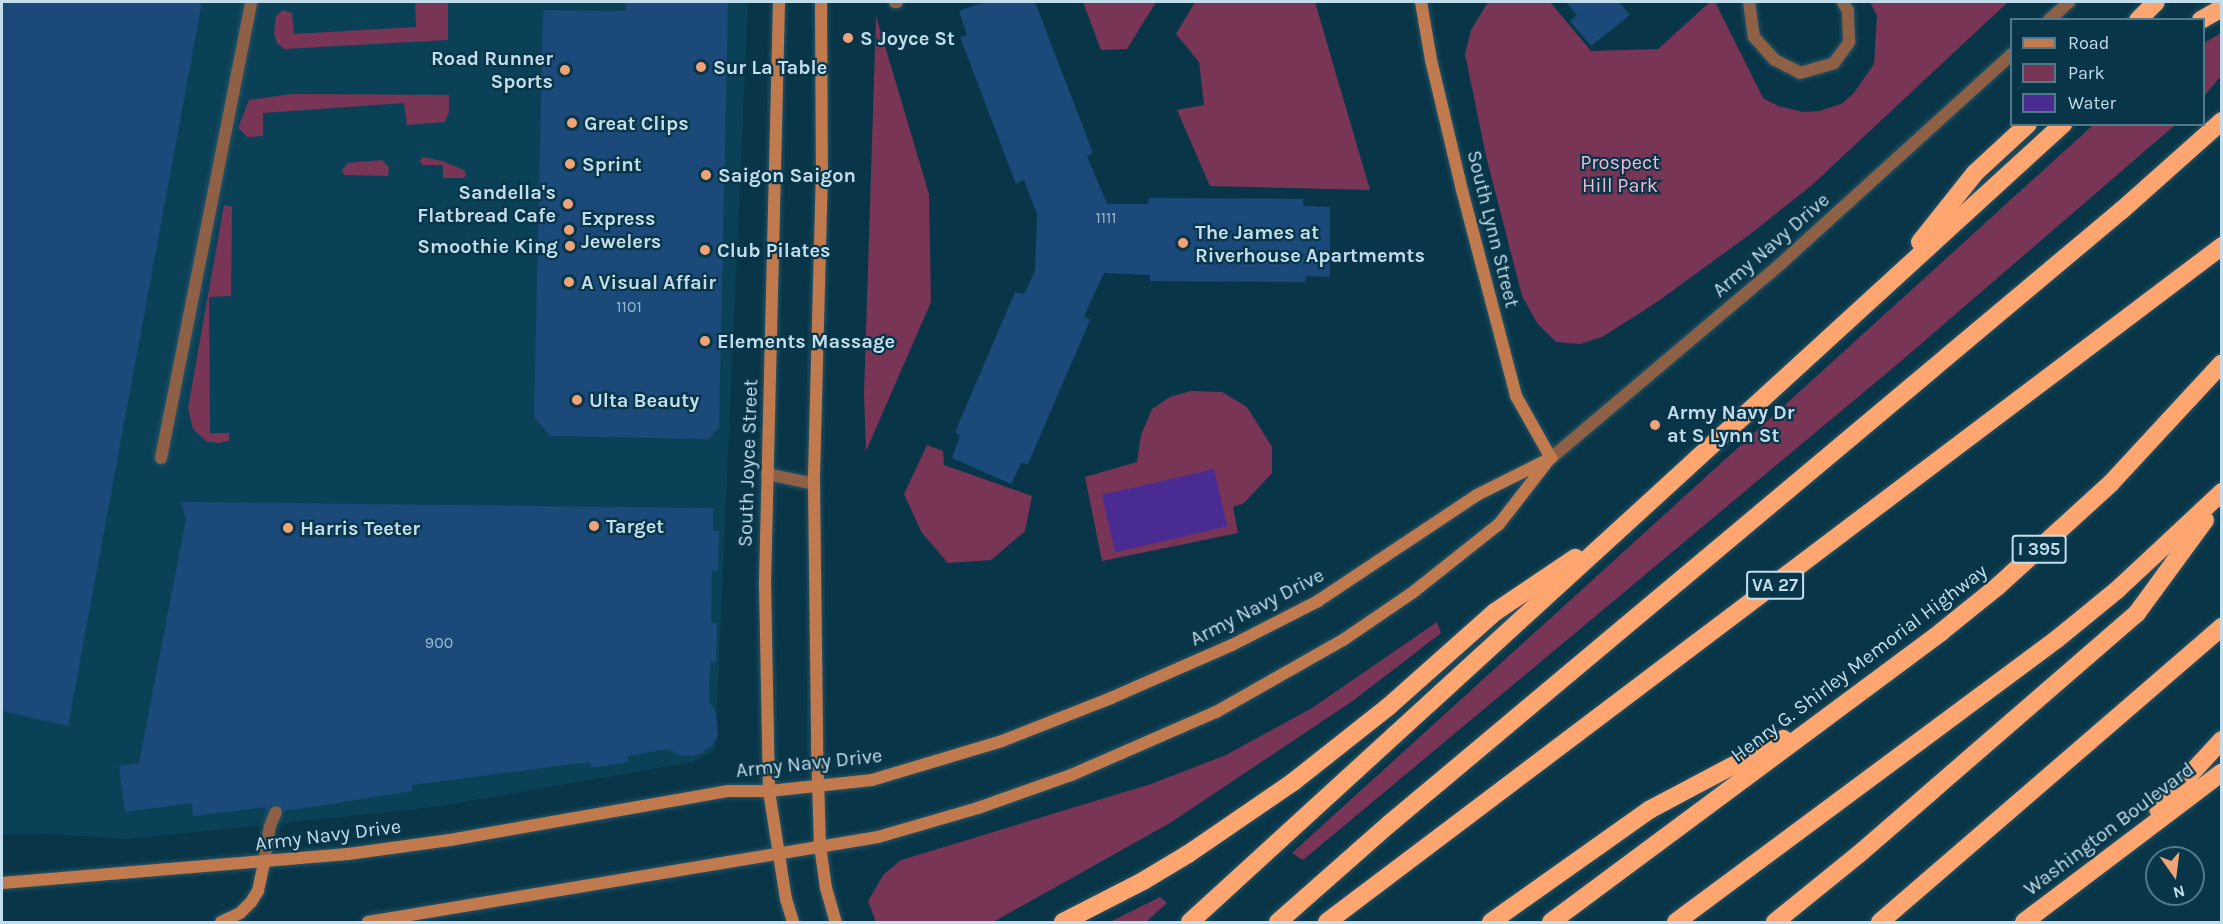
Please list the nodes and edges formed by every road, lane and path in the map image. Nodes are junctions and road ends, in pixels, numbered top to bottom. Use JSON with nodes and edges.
{"nodes":[{"id":1,"x":251,"y":2,"type":"edge"},
{"id":2,"x":779,"y":2,"type":"edge"},
{"id":3,"x":821,"y":2,"type":"edge"},
{"id":4,"x":1421,"y":2,"type":"edge"},
{"id":5,"x":1749,"y":2,"type":"edge"},
{"id":6,"x":1843,"y":2,"type":"edge"},
{"id":7,"x":2069,"y":2,"type":"edge"},
{"id":8,"x":2156,"y":2,"type":"edge"},
{"id":9,"x":2222,"y":8,"type":"edge"},
{"id":10,"x":2051,"y":18,"type":"edge"},
{"id":11,"x":2140,"y":18,"type":"edge"},
{"id":12,"x":2204,"y":18,"type":"edge"},
{"id":13,"x":2010,"y":56,"type":"edge"},
{"id":14,"x":2222,"y":121,"type":"edge"},
{"id":15,"x":2026,"y":126,"type":"edge"},
{"id":16,"x":2061,"y":126,"type":"edge"},
{"id":17,"x":2222,"y":246,"type":"edge"},
{"id":18,"x":1886,"y":285,"type":"junction"},
{"id":19,"x":2222,"y":363,"type":"edge"},
{"id":20,"x":161,"y":458,"type":"dead end"},
{"id":21,"x":1551,"y":458,"type":"junction"},
{"id":22,"x":767,"y":474,"type":"junction"},
{"id":23,"x":814,"y":484,"type":"junction"},
{"id":24,"x":2222,"y":492,"type":"edge"},
{"id":25,"x":2222,"y":496,"type":"edge"},
{"id":26,"x":1626,"y":524,"type":"junction"},
{"id":27,"x":2222,"y":627,"type":"edge"},
{"id":28,"x":1835,"y":712,"type":"junction"},
{"id":29,"x":2222,"y":740,"type":"edge"},
{"id":30,"x":2222,"y":772,"type":"edge"},
{"id":31,"x":819,"y":786,"type":"junction"},
{"id":32,"x":769,"y":791,"type":"junction"},
{"id":33,"x":276,"y":812,"type":"dead end"},
{"id":34,"x":2126,"y":843,"type":"junction"},
{"id":35,"x":820,"y":846,"type":"junction"},
{"id":36,"x":778,"y":853,"type":"junction"},
{"id":37,"x":264,"y":863,"type":"junction"},
{"id":38,"x":2,"y":883,"type":"edge"},
{"id":39,"x":2035,"y":917,"type":"edge"},
{"id":40,"x":221,"y":922,"type":"edge"},
{"id":41,"x":368,"y":922,"type":"edge"},
{"id":42,"x":793,"y":922,"type":"edge"},
{"id":43,"x":836,"y":922,"type":"edge"},
{"id":44,"x":1063,"y":922,"type":"edge"},
{"id":45,"x":1190,"y":922,"type":"edge"},
{"id":46,"x":1278,"y":922,"type":"edge"},
{"id":47,"x":1327,"y":922,"type":"edge"},
{"id":48,"x":1491,"y":922,"type":"edge"},
{"id":49,"x":1551,"y":922,"type":"edge"},
{"id":50,"x":1676,"y":922,"type":"edge"},
{"id":51,"x":1775,"y":922,"type":"edge"},
{"id":52,"x":1880,"y":922,"type":"edge"},
{"id":53,"x":2024,"y":922,"type":"edge"}],
"edges":[{"from":1,"to":20,"type":"street"},
{"from":2,"to":22,"type":"main road","name":"South Joyce Street"},
{"from":3,"to":23,"type":"main road"},
{"from":4,"to":21,"type":"main road","name":"South Lynn Street"},
{"from":5,"to":6,"type":"street"},
{"from":7,"to":10,"type":"street"},
{"from":8,"to":11,"type":"highway"},
{"from":9,"to":12,"type":"highway"},
{"from":13,"to":21,"type":"street","name":"Army Navy Drive"},
{"from":14,"to":46,"type":"highway"},
{"from":15,"to":18,"type":"highway"},
{"from":16,"to":18,"type":"highway"},
{"from":17,"to":47,"type":"highway","number":"VA 27"},
{"from":18,"to":26,"type":"highway"},
{"from":19,"to":28,"type":"highway","name":"Henry G. Shirley Memorial Highway","number":"I 395"},
{"from":21,"to":31,"type":"main road","name":"Army Navy Drive"},
{"from":21,"to":35,"type":"main road","name":"Army Navy Drive"},
{"from":22,"to":23,"type":"street"},
{"from":22,"to":32,"type":"main road","name":"South Joyce Street"},
{"from":23,"to":31,"type":"main road"},
{"from":24,"to":50,"type":"highway"},
{"from":25,"to":51,"type":"highway"},
{"from":26,"to":44,"type":"highway"},
{"from":26,"to":45,"type":"highway"},
{"from":27,"to":52,"type":"highway"},
{"from":28,"to":48,"type":"highway"},
{"from":28,"to":49,"type":"highway","name":"Henry G. Shirley Memorial Highway","number":"I 395"},
{"from":29,"to":34,"type":"highway"},
{"from":30,"to":34,"type":"highway","name":"Washington Boulevard"},
{"from":31,"to":32,"type":"main road","name":"Army Navy Drive"},
{"from":31,"to":35,"type":"main road"},
{"from":32,"to":36,"type":"main road","name":"South Joyce Street"},
{"from":32,"to":37,"type":"main road","name":"Army Navy Drive"},
{"from":33,"to":37,"type":"street"},
{"from":34,"to":39,"type":"highway","name":"Washington Boulevard"},
{"from":35,"to":36,"type":"main road","name":"Army Navy Drive"},
{"from":35,"to":43,"type":"main road"},
{"from":36,"to":41,"type":"main road","name":"Army Navy Drive"},
{"from":36,"to":42,"type":"main road","name":"South Joyce Street"},
{"from":37,"to":38,"type":"main road","name":"Army Navy Drive"},
{"from":37,"to":40,"type":"main road"},
{"from":39,"to":53,"type":"highway","name":"Washington Boulevard"}]}
